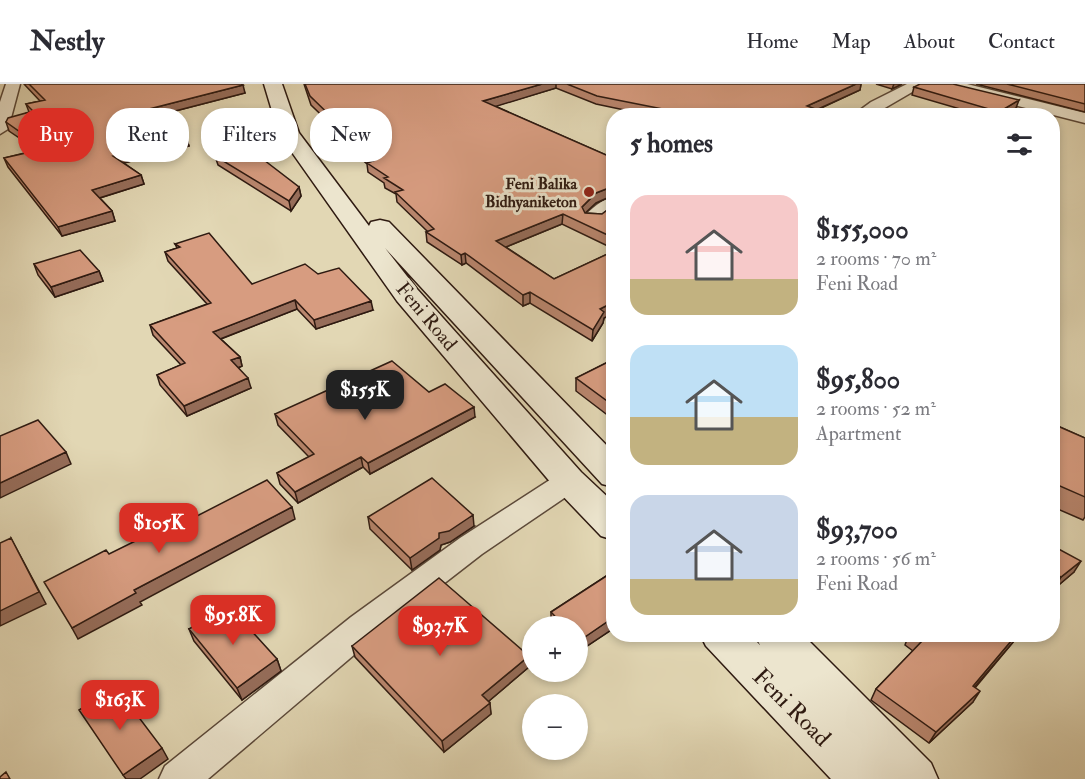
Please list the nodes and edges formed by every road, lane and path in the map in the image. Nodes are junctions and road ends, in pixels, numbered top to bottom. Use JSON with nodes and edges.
{"nodes":[{"id":1,"x":12,"y":84,"type":"edge"},
{"id":2,"x":273,"y":84,"type":"edge"},
{"id":3,"x":292,"y":84,"type":"edge"},
{"id":4,"x":919,"y":84,"type":"edge"},
{"id":5,"x":950,"y":84,"type":"edge"},
{"id":6,"x":872,"y":108,"type":"edge"},
{"id":7,"x":1045,"y":108,"type":"edge"},
{"id":8,"x":1060,"y":112,"type":"edge"},
{"id":9,"x":1085,"y":118,"type":"edge"},
{"id":10,"x":0,"y":129,"type":"edge"},
{"id":11,"x":606,"y":208,"type":"edge"},
{"id":12,"x":593,"y":218,"type":"edge"},
{"id":13,"x":606,"y":466,"type":"edge"},
{"id":14,"x":569,"y":481,"type":"junction"},
{"id":15,"x":606,"y":518,"type":"edge"},
{"id":16,"x":729,"y":642,"type":"edge"},
{"id":17,"x":783,"y":642,"type":"edge"},
{"id":18,"x":179,"y":779,"type":"edge"},
{"id":19,"x":863,"y":779,"type":"edge"},
{"id":20,"x":914,"y":779,"type":"edge"}],
"edges":[{"from":1,"to":10,"type":"street"},
{"from":2,"to":14,"type":"main road","name":"Feni Road"},
{"from":3,"to":13,"type":"main road"},
{"from":4,"to":6,"type":"street"},
{"from":5,"to":7,"type":"street"},
{"from":8,"to":9,"type":"street"},
{"from":11,"to":12,"type":"street"},
{"from":14,"to":15,"type":"main road","name":"Feni Road"},
{"from":14,"to":18,"type":"street"},
{"from":16,"to":19,"type":"main road","name":"Feni Road"},
{"from":17,"to":20,"type":"main road"}]}
